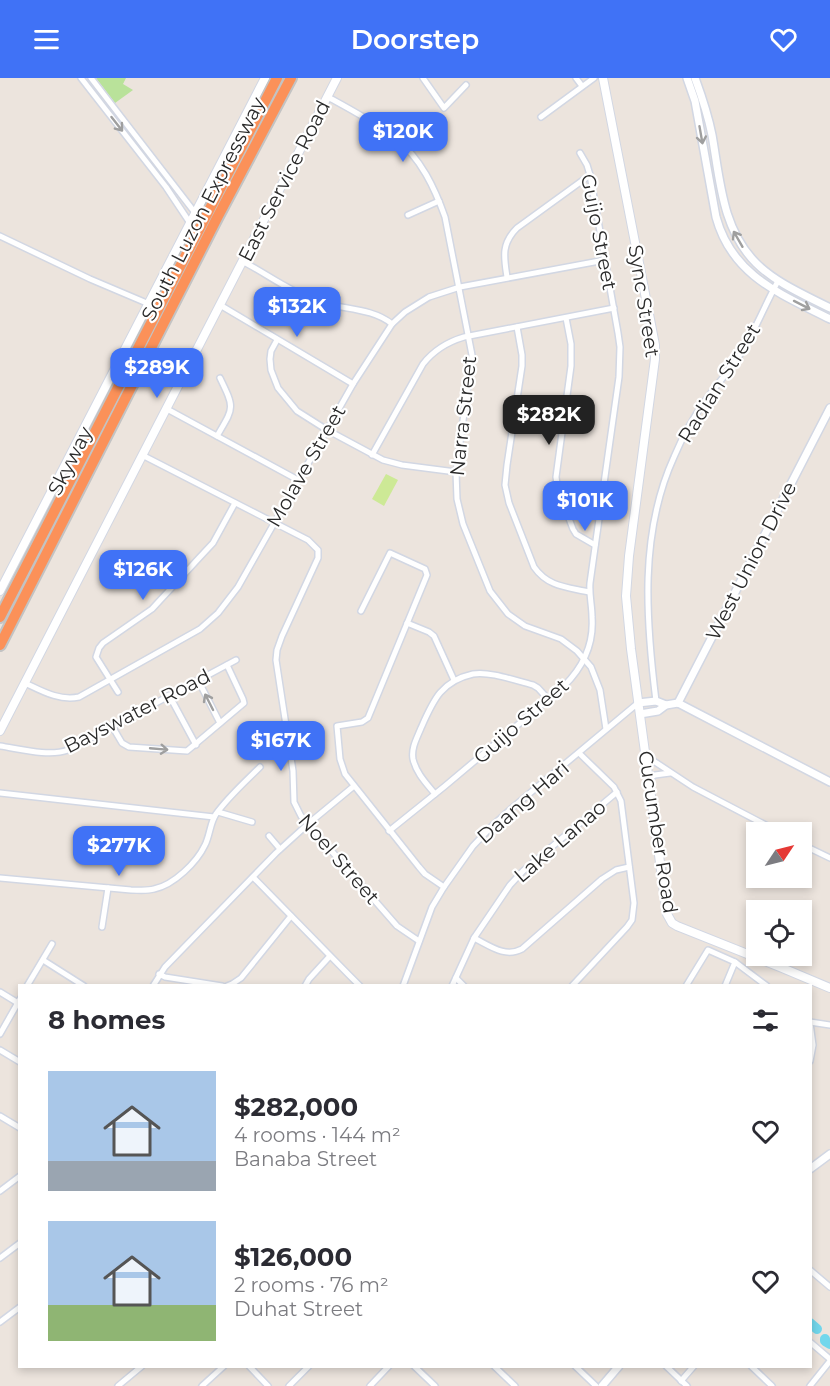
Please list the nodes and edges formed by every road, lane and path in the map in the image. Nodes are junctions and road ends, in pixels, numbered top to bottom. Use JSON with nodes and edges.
{"nodes":[{"id":1,"x":81,"y":78,"type":"edge"},
{"id":2,"x":91,"y":78,"type":"edge"},
{"id":3,"x":266,"y":78,"type":"edge"},
{"id":4,"x":275,"y":78,"type":"edge"},
{"id":5,"x":289,"y":78,"type":"edge"},
{"id":6,"x":338,"y":78,"type":"edge"},
{"id":7,"x":423,"y":78,"type":"edge"},
{"id":8,"x":576,"y":78,"type":"edge"},
{"id":9,"x":594,"y":78,"type":"edge"},
{"id":10,"x":603,"y":78,"type":"edge"},
{"id":11,"x":687,"y":78,"type":"edge"},
{"id":12,"x":695,"y":78,"type":"edge"},
{"id":13,"x":466,"y":85,"type":"dead end"},
{"id":14,"x":582,"y":86,"type":"junction"},
{"id":15,"x":328,"y":97,"type":"junction"},
{"id":16,"x":541,"y":117,"type":"dead end"},
{"id":17,"x":580,"y":153,"type":"dead end"},
{"id":18,"x":590,"y":175,"type":"junction"},
{"id":19,"x":175,"y":186,"type":"junction"},
{"id":20,"x":168,"y":191,"type":"junction"},
{"id":21,"x":440,"y":201,"type":"junction"},
{"id":22,"x":196,"y":214,"type":"junction"},
{"id":23,"x":408,"y":215,"type":"dead end"},
{"id":24,"x":190,"y":223,"type":"junction"},
{"id":25,"x":0,"y":236,"type":"edge"},
{"id":26,"x":605,"y":260,"type":"junction"},
{"id":27,"x":242,"y":261,"type":"junction"},
{"id":28,"x":507,"y":277,"type":"junction"},
{"id":29,"x":778,"y":281,"type":"junction"},
{"id":30,"x":459,"y":287,"type":"junction"},
{"id":31,"x":773,"y":290,"type":"junction"},
{"id":32,"x":149,"y":304,"type":"junction"},
{"id":33,"x":220,"y":305,"type":"junction"},
{"id":34,"x":614,"y":308,"type":"junction"},
{"id":35,"x":830,"y":308,"type":"edge"},
{"id":36,"x":566,"y":318,"type":"junction"},
{"id":37,"x":830,"y":319,"type":"edge"},
{"id":38,"x":392,"y":324,"type":"junction"},
{"id":39,"x":517,"y":327,"type":"junction"},
{"id":40,"x":469,"y":336,"type":"junction"},
{"id":41,"x":278,"y":340,"type":"junction"},
{"id":42,"x":220,"y":378,"type":"dead end"},
{"id":43,"x":353,"y":384,"type":"junction"},
{"id":44,"x":830,"y":408,"type":"edge"},
{"id":45,"x":167,"y":409,"type":"junction"},
{"id":46,"x":327,"y":430,"type":"junction"},
{"id":47,"x":217,"y":436,"type":"junction"},
{"id":48,"x":142,"y":455,"type":"junction"},
{"id":49,"x":372,"y":455,"type":"junction"},
{"id":50,"x":456,"y":472,"type":"junction"},
{"id":51,"x":298,"y":480,"type":"junction"},
{"id":52,"x":235,"y":503,"type":"junction"},
{"id":53,"x":274,"y":523,"type":"junction"},
{"id":54,"x":595,"y":545,"type":"junction"},
{"id":55,"x":0,"y":591,"type":"edge"},
{"id":56,"x":590,"y":592,"type":"junction"},
{"id":57,"x":0,"y":608,"type":"edge"},
{"id":58,"x":361,"y":611,"type":"dead end"},
{"id":59,"x":0,"y":617,"type":"edge"},
{"id":60,"x":406,"y":623,"type":"junction"},
{"id":61,"x":0,"y":637,"type":"edge"},
{"id":62,"x":0,"y":645,"type":"edge"},
{"id":63,"x":584,"y":658,"type":"junction"},
{"id":64,"x":236,"y":660,"type":"dead end"},
{"id":65,"x":227,"y":665,"type":"junction"},
{"id":66,"x":110,"y":679,"type":"junction"},
{"id":67,"x":198,"y":680,"type":"junction"},
{"id":68,"x":454,"y":680,"type":"junction"},
{"id":69,"x":25,"y":683,"type":"junction"},
{"id":70,"x":118,"y":693,"type":"dead end"},
{"id":71,"x":169,"y":695,"type":"junction"},
{"id":72,"x":548,"y":699,"type":"junction"},
{"id":73,"x":656,"y":701,"type":"junction"},
{"id":74,"x":638,"y":703,"type":"junction"},
{"id":75,"x":678,"y":703,"type":"junction"},
{"id":76,"x":666,"y":705,"type":"junction"},
{"id":77,"x":640,"y":714,"type":"junction"},
{"id":78,"x":220,"y":723,"type":"junction"},
{"id":79,"x":112,"y":726,"type":"junction"},
{"id":80,"x":606,"y":729,"type":"junction"},
{"id":81,"x":0,"y":731,"type":"edge"},
{"id":82,"x":196,"y":745,"type":"junction"},
{"id":83,"x":0,"y":747,"type":"edge"},
{"id":84,"x":579,"y":753,"type":"junction"},
{"id":85,"x":646,"y":756,"type":"junction"},
{"id":86,"x":260,"y":767,"type":"dead end"},
{"id":87,"x":670,"y":773,"type":"junction"},
{"id":88,"x":649,"y":779,"type":"junction"},
{"id":89,"x":830,"y":782,"type":"edge"},
{"id":90,"x":354,"y":786,"type":"junction"},
{"id":91,"x":617,"y":792,"type":"junction"},
{"id":92,"x":0,"y":793,"type":"edge"},
{"id":93,"x":435,"y":794,"type":"junction"},
{"id":94,"x":216,"y":814,"type":"junction"},
{"id":95,"x":252,"y":822,"type":"dead end"},
{"id":96,"x":760,"y":822,"type":"edge"},
{"id":97,"x":308,"y":824,"type":"junction"},
{"id":98,"x":389,"y":831,"type":"junction"},
{"id":99,"x":269,"y":836,"type":"dead end"},
{"id":100,"x":280,"y":849,"type":"junction"},
{"id":101,"x":812,"y":849,"type":"edge"},
{"id":102,"x":830,"y":858,"type":"edge"},
{"id":103,"x":629,"y":867,"type":"junction"},
{"id":104,"x":253,"y":877,"type":"junction"},
{"id":105,"x":0,"y":878,"type":"edge"},
{"id":106,"x":444,"y":887,"type":"junction"},
{"id":107,"x":108,"y":888,"type":"junction"},
{"id":108,"x":291,"y":916,"type":"junction"},
{"id":109,"x":102,"y":927,"type":"dead end"},
{"id":110,"x":474,"y":938,"type":"junction"},
{"id":111,"x":419,"y":941,"type":"junction"},
{"id":112,"x":52,"y":944,"type":"dead end"},
{"id":113,"x":330,"y":956,"type":"junction"},
{"id":114,"x":43,"y":960,"type":"junction"},
{"id":115,"x":735,"y":962,"type":"junction"},
{"id":116,"x":159,"y":974,"type":"junction"},
{"id":117,"x":456,"y":978,"type":"junction"},
{"id":118,"x":28,"y":984,"type":"edge"},
{"id":119,"x":81,"y":984,"type":"edge"},
{"id":120,"x":154,"y":984,"type":"edge"},
{"id":121,"x":209,"y":984,"type":"edge"},
{"id":122,"x":232,"y":984,"type":"edge"},
{"id":123,"x":306,"y":984,"type":"edge"},
{"id":124,"x":358,"y":984,"type":"edge"},
{"id":125,"x":404,"y":984,"type":"edge"},
{"id":126,"x":453,"y":984,"type":"edge"},
{"id":127,"x":462,"y":984,"type":"edge"},
{"id":128,"x":574,"y":984,"type":"edge"},
{"id":129,"x":687,"y":984,"type":"edge"},
{"id":130,"x":726,"y":984,"type":"edge"},
{"id":131,"x":764,"y":984,"type":"edge"},
{"id":132,"x":830,"y":988,"type":"edge"},
{"id":133,"x":0,"y":992,"type":"edge"},
{"id":134,"x":18,"y":1001,"type":"edge"},
{"id":135,"x":18,"y":1004,"type":"edge"},
{"id":136,"x":812,"y":1022,"type":"edge"},
{"id":137,"x":830,"y":1025,"type":"edge"},
{"id":138,"x":0,"y":1034,"type":"edge"},
{"id":139,"x":0,"y":1050,"type":"edge"},
{"id":140,"x":18,"y":1061,"type":"edge"},
{"id":141,"x":0,"y":1116,"type":"edge"},
{"id":142,"x":18,"y":1127,"type":"edge"},
{"id":143,"x":830,"y":1154,"type":"edge"},
{"id":144,"x":812,"y":1168,"type":"edge"},
{"id":145,"x":18,"y":1178,"type":"edge"},
{"id":146,"x":0,"y":1191,"type":"edge"},
{"id":147,"x":18,"y":1244,"type":"edge"},
{"id":148,"x":0,"y":1258,"type":"edge"},
{"id":149,"x":812,"y":1272,"type":"edge"},
{"id":150,"x":830,"y":1287,"type":"edge"},
{"id":151,"x":18,"y":1308,"type":"edge"},
{"id":152,"x":0,"y":1322,"type":"edge"},
{"id":153,"x":812,"y":1344,"type":"edge"},
{"id":154,"x":830,"y":1360,"type":"edge"},
{"id":155,"x":140,"y":1368,"type":"edge"},
{"id":156,"x":222,"y":1368,"type":"edge"},
{"id":157,"x":251,"y":1368,"type":"edge"},
{"id":158,"x":307,"y":1368,"type":"edge"},
{"id":159,"x":387,"y":1368,"type":"edge"},
{"id":160,"x":416,"y":1368,"type":"edge"},
{"id":161,"x":496,"y":1368,"type":"edge"},
{"id":162,"x":577,"y":1368,"type":"edge"},
{"id":163,"x":617,"y":1368,"type":"edge"},
{"id":164,"x":668,"y":1368,"type":"edge"},
{"id":165,"x":692,"y":1368,"type":"edge"},
{"id":166,"x":753,"y":1368,"type":"edge"},
{"id":167,"x":681,"y":1381,"type":"junction"},
{"id":168,"x":118,"y":1386,"type":"edge"},
{"id":169,"x":202,"y":1386,"type":"edge"},
{"id":170,"x":268,"y":1386,"type":"edge"},
{"id":171,"x":288,"y":1386,"type":"edge"},
{"id":172,"x":370,"y":1386,"type":"edge"},
{"id":173,"x":435,"y":1386,"type":"edge"},
{"id":174,"x":515,"y":1386,"type":"edge"},
{"id":175,"x":596,"y":1386,"type":"edge"},
{"id":176,"x":602,"y":1386,"type":"edge"},
{"id":177,"x":687,"y":1386,"type":"edge"},
{"id":178,"x":772,"y":1386,"type":"edge"},
{"id":179,"x":810,"y":1386,"type":"edge"}],
"edges":[{"from":1,"to":20,"type":"street","one_way":true},
{"from":2,"to":19,"type":"street"},
{"from":3,"to":22,"type":"main road"},
{"from":4,"to":57,"type":"highway","name":"South Luzon Expressway"},
{"from":4,"to":59,"type":"highway","name":"Skyway"},
{"from":5,"to":61,"type":"highway","name":"Skyway"},
{"from":5,"to":62,"type":"highway","name":"South Luzon Expressway"},
{"from":6,"to":15,"type":"main road","name":"East Service Road"},
{"from":7,"to":13,"type":"street"},
{"from":8,"to":14,"type":"street"},
{"from":9,"to":14,"type":"street"},
{"from":10,"to":74,"type":"main road","name":"Sync Street"},
{"from":11,"to":31,"type":"street","one_way":true},
{"from":29,"to":12,"type":"street","one_way":true},
{"from":14,"to":16,"type":"street"},
{"from":15,"to":21,"type":"street","name":"Narra Street"},
{"from":15,"to":27,"type":"main road","name":"East Service Road"},
{"from":17,"to":18,"type":"street","name":"Guijo Street"},
{"from":18,"to":26,"type":"street","name":"Guijo Street"},
{"from":18,"to":28,"type":"street"},
{"from":19,"to":20,"type":"street"},
{"from":19,"to":22,"type":"street"},
{"from":20,"to":24,"type":"street"},
{"from":21,"to":23,"type":"street"},
{"from":21,"to":30,"type":"street","name":"Narra Street"},
{"from":22,"to":24,"type":"main road"},
{"from":24,"to":32,"type":"main road"},
{"from":25,"to":32,"type":"street"},
{"from":26,"to":28,"type":"street","name":"Molave Street"},
{"from":26,"to":34,"type":"street","name":"Guijo Street"},
{"from":27,"to":33,"type":"main road","name":"East Service Road"},
{"from":27,"to":38,"type":"street"},
{"from":28,"to":30,"type":"street","name":"Molave Street"},
{"from":29,"to":31,"type":"street","name":"Radian Street"},
{"from":29,"to":35,"type":"street"},
{"from":30,"to":38,"type":"street","name":"Molave Street"},
{"from":30,"to":40,"type":"street","name":"Narra Street"},
{"from":31,"to":37,"type":"street","one_way":true},
{"from":31,"to":73,"type":"street","name":"Radian Street"},
{"from":32,"to":55,"type":"main road"},
{"from":33,"to":41,"type":"street"},
{"from":33,"to":45,"type":"main road","name":"East Service Road"},
{"from":34,"to":36,"type":"street"},
{"from":34,"to":54,"type":"street","name":"Guijo Street"},
{"from":36,"to":39,"type":"street"},
{"from":36,"to":54,"type":"street"},
{"from":38,"to":43,"type":"street","name":"Molave Street"},
{"from":39,"to":40,"type":"street"},
{"from":39,"to":56,"type":"street"},
{"from":40,"to":49,"type":"street"},
{"from":40,"to":50,"type":"street","name":"Narra Street"},
{"from":41,"to":43,"type":"street"},
{"from":41,"to":46,"type":"street"},
{"from":42,"to":47,"type":"street"},
{"from":43,"to":46,"type":"street","name":"Molave Street"},
{"from":44,"to":75,"type":"street","name":"West Union Drive"},
{"from":45,"to":47,"type":"street"},
{"from":45,"to":48,"type":"main road","name":"East Service Road"},
{"from":46,"to":49,"type":"street"},
{"from":46,"to":51,"type":"street","name":"Molave Street"},
{"from":47,"to":51,"type":"street"},
{"from":48,"to":52,"type":"street"},
{"from":48,"to":69,"type":"main road","name":"East Service Road"},
{"from":49,"to":50,"type":"street"},
{"from":50,"to":63,"type":"street","name":"Narra Street"},
{"from":51,"to":53,"type":"street","name":"Molave Street"},
{"from":52,"to":53,"type":"street"},
{"from":52,"to":66,"type":"street"},
{"from":53,"to":66,"type":"street","name":"Molave Street"},
{"from":53,"to":97,"type":"street","name":"Noel Street"},
{"from":54,"to":56,"type":"street","name":"Guijo Street"},
{"from":56,"to":63,"type":"street","name":"Guijo Street"},
{"from":58,"to":60,"type":"street"},
{"from":60,"to":68,"type":"street"},
{"from":60,"to":90,"type":"street"},
{"from":63,"to":72,"type":"street","name":"Guijo Street"},
{"from":63,"to":80,"type":"street","name":"Narra Street"},
{"from":64,"to":65,"type":"street","name":"Bayswater Road"},
{"from":65,"to":67,"type":"street","name":"Bayswater Road"},
{"from":65,"to":78,"type":"street"},
{"from":66,"to":69,"type":"street","name":"Molave Street"},
{"from":66,"to":70,"type":"street"},
{"from":67,"to":71,"type":"street","name":"Bayswater Road"},
{"from":78,"to":67,"type":"street","one_way":true},
{"from":68,"to":72,"type":"street"},
{"from":68,"to":93,"type":"street"},
{"from":69,"to":81,"type":"main road","name":"East Service Road"},
{"from":71,"to":79,"type":"street","name":"Bayswater Road"},
{"from":71,"to":82,"type":"street"},
{"from":72,"to":93,"type":"street","name":"Guijo Street"},
{"from":73,"to":74,"type":"street"},
{"from":73,"to":76,"type":"street"},
{"from":74,"to":77,"type":"main road","name":"Sync Street"},
{"from":74,"to":80,"type":"street","name":"Daang Hari"},
{"from":75,"to":76,"type":"street"},
{"from":75,"to":89,"type":"street"},
{"from":76,"to":77,"type":"street"},
{"from":77,"to":85,"type":"main road","name":"Cucumber Road"},
{"from":78,"to":82,"type":"street"},
{"from":79,"to":82,"type":"street","one_way":true},
{"from":79,"to":83,"type":"street","name":"Bayswater Road"},
{"from":80,"to":84,"type":"street","name":"Daang Hari"},
{"from":84,"to":91,"type":"street"},
{"from":84,"to":106,"type":"street","name":"Daang Hari"},
{"from":85,"to":87,"type":"street"},
{"from":85,"to":88,"type":"main road","name":"Cucumber Road"},
{"from":86,"to":94,"type":"street"},
{"from":87,"to":88,"type":"street"},
{"from":87,"to":96,"type":"street"},
{"from":88,"to":132,"type":"main road","name":"Cucumber Road"},
{"from":90,"to":97,"type":"street"},
{"from":90,"to":98,"type":"street"},
{"from":91,"to":103,"type":"street"},
{"from":91,"to":110,"type":"street","name":"Lake Lanao"},
{"from":92,"to":94,"type":"street"},
{"from":93,"to":98,"type":"street","name":"Guijo Street"},
{"from":94,"to":95,"type":"street"},
{"from":94,"to":107,"type":"street"},
{"from":97,"to":100,"type":"street"},
{"from":97,"to":111,"type":"street","name":"Noel Street"},
{"from":98,"to":106,"type":"street"},
{"from":99,"to":100,"type":"street"},
{"from":100,"to":104,"type":"street"},
{"from":101,"to":102,"type":"street"},
{"from":103,"to":110,"type":"street"},
{"from":103,"to":128,"type":"street"},
{"from":104,"to":108,"type":"street"},
{"from":104,"to":116,"type":"street"},
{"from":105,"to":107,"type":"street"},
{"from":106,"to":111,"type":"street","name":"Daang Hari"},
{"from":107,"to":109,"type":"street"},
{"from":108,"to":113,"type":"street"},
{"from":108,"to":122,"type":"street"},
{"from":110,"to":117,"type":"street","name":"Lake Lanao"},
{"from":111,"to":125,"type":"street","name":"Daang Hari"},
{"from":112,"to":114,"type":"street"},
{"from":113,"to":123,"type":"street"},
{"from":113,"to":124,"type":"street"},
{"from":114,"to":118,"type":"street"},
{"from":114,"to":119,"type":"street"},
{"from":115,"to":129,"type":"street"},
{"from":115,"to":130,"type":"street"},
{"from":115,"to":131,"type":"street"},
{"from":116,"to":120,"type":"street"},
{"from":116,"to":121,"type":"street"},
{"from":117,"to":126,"type":"street","name":"Lake Lanao"},
{"from":117,"to":127,"type":"street"},
{"from":133,"to":134,"type":"street"},
{"from":135,"to":138,"type":"street"},
{"from":136,"to":137,"type":"street"},
{"from":139,"to":140,"type":"street"},
{"from":141,"to":142,"type":"street"},
{"from":143,"to":144,"type":"street"},
{"from":145,"to":146,"type":"street"},
{"from":147,"to":148,"type":"street"},
{"from":149,"to":150,"type":"street"},
{"from":151,"to":152,"type":"street"},
{"from":153,"to":154,"type":"street"},
{"from":154,"to":179,"type":"street"},
{"from":155,"to":168,"type":"street"},
{"from":156,"to":169,"type":"street"},
{"from":157,"to":170,"type":"street"},
{"from":158,"to":171,"type":"street"},
{"from":159,"to":172,"type":"street"},
{"from":160,"to":173,"type":"street"},
{"from":161,"to":174,"type":"street"},
{"from":162,"to":175,"type":"street"},
{"from":163,"to":176,"type":"street"},
{"from":164,"to":167,"type":"street"},
{"from":165,"to":167,"type":"street"},
{"from":166,"to":178,"type":"street"},
{"from":167,"to":177,"type":"street"}]}
